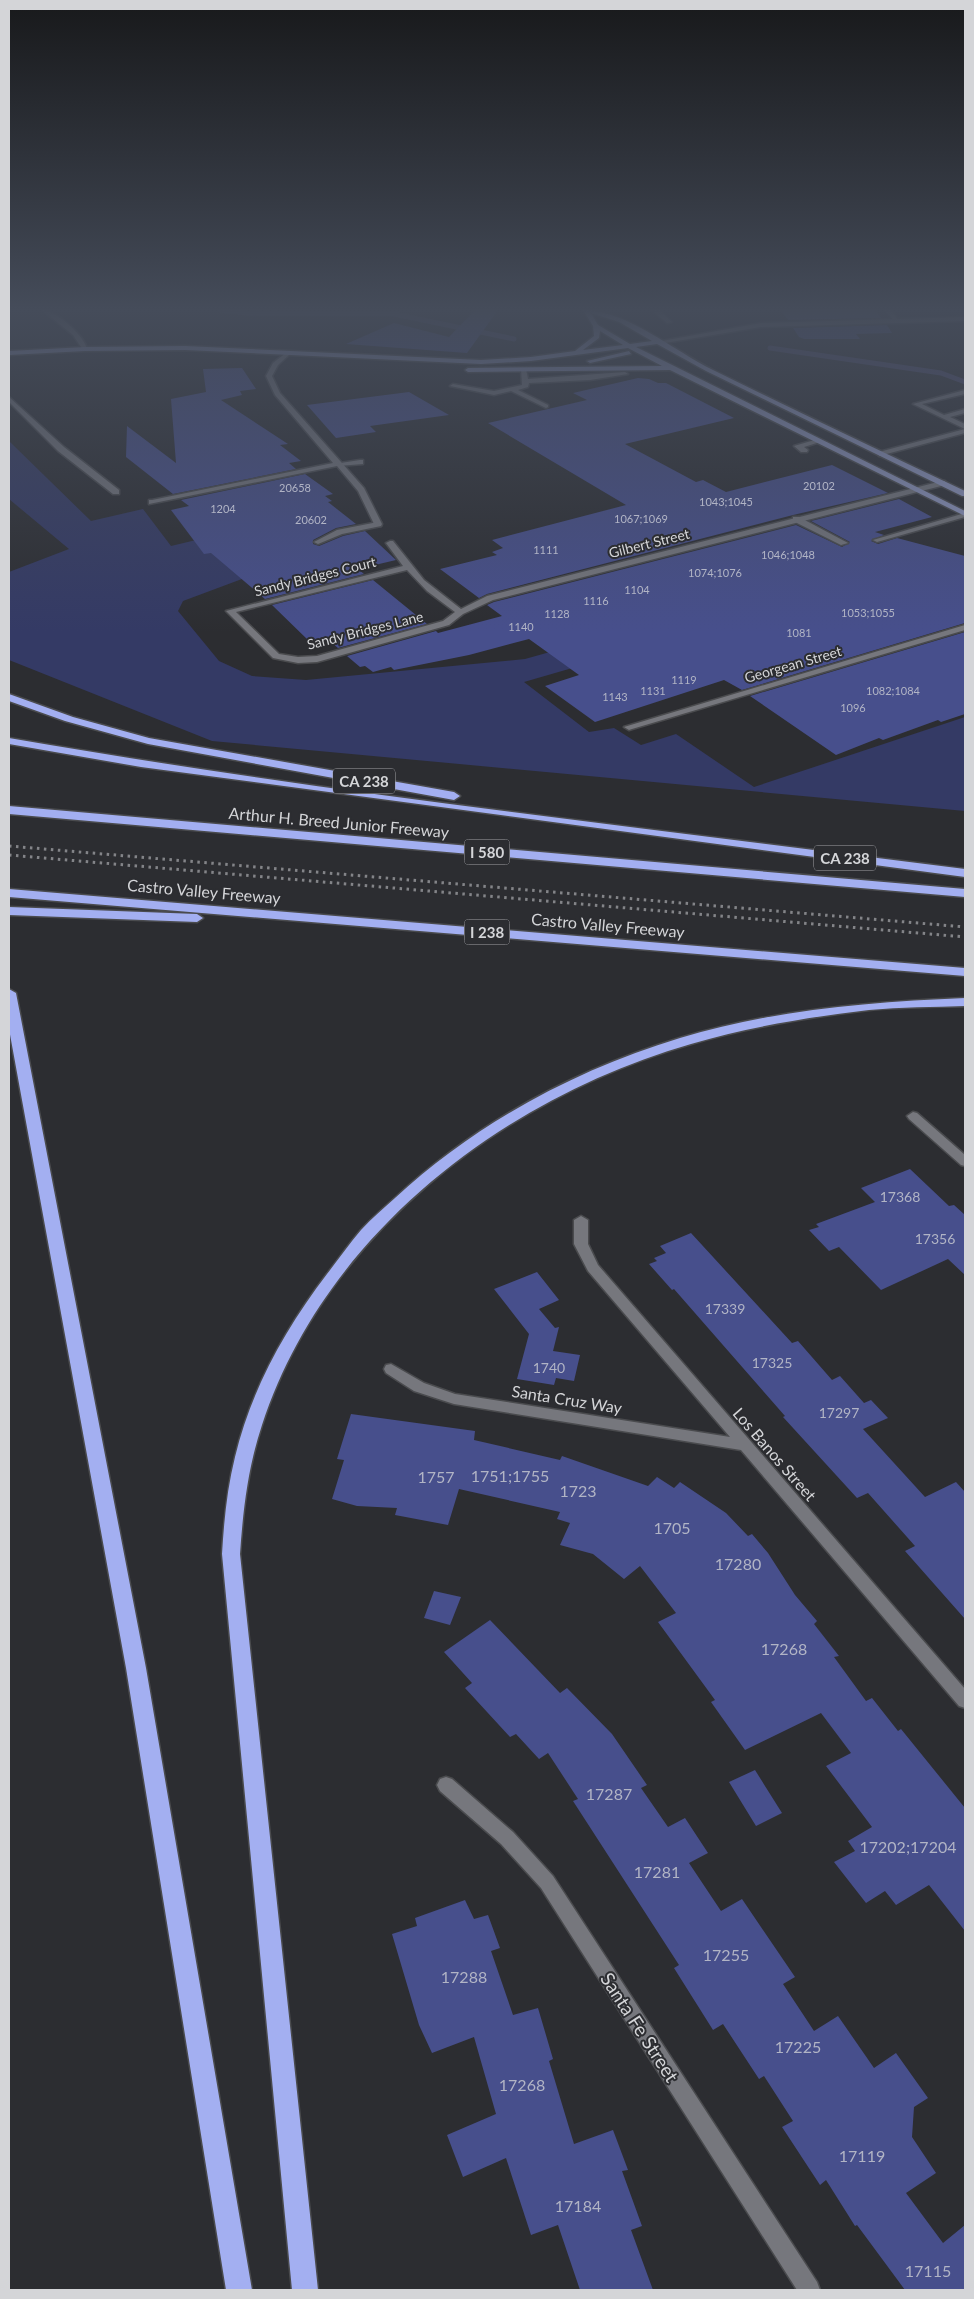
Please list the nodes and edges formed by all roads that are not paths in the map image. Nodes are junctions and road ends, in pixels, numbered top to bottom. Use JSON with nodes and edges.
{"nodes":[{"id":1,"x":29,"y":417,"type":"edge"},
{"id":2,"x":297,"y":417,"type":"edge"},
{"id":3,"x":770,"y":417,"type":"edge"},
{"id":4,"x":806,"y":417,"type":"edge"},
{"id":5,"x":943,"y":417,"type":"edge"},
{"id":6,"x":965,"y":427,"type":"edge"},
{"id":7,"x":965,"y":431,"type":"edge"},
{"id":8,"x":818,"y":441,"type":"junction"},
{"id":9,"x":804,"y":450,"type":"dead end"},
{"id":10,"x":882,"y":454,"type":"junction"},
{"id":11,"x":360,"y":462,"type":"dead end"},
{"id":12,"x":338,"y":464,"type":"junction"},
{"id":13,"x":942,"y":483,"type":"junction"},
{"id":14,"x":916,"y":489,"type":"junction"},
{"id":15,"x":116,"y":492,"type":"dead end"},
{"id":16,"x":965,"y":494,"type":"edge"},
{"id":17,"x":152,"y":502,"type":"dead end"},
{"id":18,"x":965,"y":515,"type":"edge"},
{"id":19,"x":796,"y":519,"type":"junction"},
{"id":20,"x":877,"y":540,"type":"dead end"},
{"id":21,"x":318,"y":542,"type":"dead end"},
{"id":22,"x":844,"y":543,"type":"dead end"},
{"id":23,"x":390,"y":544,"type":"dead end"},
{"id":24,"x":407,"y":567,"type":"junction"},
{"id":25,"x":230,"y":611,"type":"joint"},
{"id":26,"x":460,"y":612,"type":"junction"},
{"id":27,"x":965,"y":627,"type":"edge"},
{"id":28,"x":9,"y":697,"type":"edge"},
{"id":29,"x":628,"y":727,"type":"dead end"},
{"id":30,"x":9,"y":741,"type":"edge"},
{"id":31,"x":9,"y":810,"type":"edge"},
{"id":32,"x":724,"y":842,"type":"junction"},
{"id":33,"x":965,"y":873,"type":"edge"},
{"id":34,"x":9,"y":893,"type":"edge"},
{"id":35,"x":965,"y":894,"type":"edge"},
{"id":36,"x":9,"y":911,"type":"edge"},
{"id":37,"x":423,"y":926,"type":"junction"},
{"id":38,"x":965,"y":972,"type":"edge"},
{"id":39,"x":9,"y":993,"type":"edge"},
{"id":40,"x":965,"y":1002,"type":"edge"},
{"id":41,"x":913,"y":1116,"type":"dead end"},
{"id":42,"x":965,"y":1162,"type":"edge"},
{"id":43,"x":582,"y":1220,"type":"dead end"},
{"id":44,"x":390,"y":1369,"type":"dead end"},
{"id":45,"x":743,"y":1444,"type":"junction"},
{"id":46,"x":965,"y":1701,"type":"edge"},
{"id":47,"x":446,"y":1785,"type":"dead end"},
{"id":48,"x":239,"y":2290,"type":"edge"},
{"id":49,"x":304,"y":2290,"type":"edge"},
{"id":50,"x":809,"y":2290,"type":"edge"}],
"edges":[{"from":1,"to":15,"type":"street"},
{"from":2,"to":12,"type":"street"},
{"from":3,"to":8,"type":"main road"},
{"from":4,"to":10,"type":"main road"},
{"from":5,"to":6,"type":"street"},
{"from":7,"to":10,"type":"street"},
{"from":8,"to":9,"type":"street"},
{"from":8,"to":14,"type":"main road"},
{"from":10,"to":13,"type":"main road"},
{"from":11,"to":12,"type":"street"},
{"from":12,"to":17,"type":"street"},
{"from":12,"to":21,"type":"street"},
{"from":13,"to":14,"type":"street","name":"Gilbert Street"},
{"from":13,"to":16,"type":"main road"},
{"from":14,"to":18,"type":"main road"},
{"from":14,"to":19,"type":"street","name":"Gilbert Street"},
{"from":18,"to":20,"type":"street"},
{"from":19,"to":22,"type":"street"},
{"from":19,"to":26,"type":"street","name":"Gilbert Street"},
{"from":23,"to":24,"type":"street"},
{"from":24,"to":25,"type":"street","name":"Sandy Bridges Court"},
{"from":24,"to":26,"type":"street"},
{"from":25,"to":26,"type":"street","name":"Sandy Bridges Lane"},
{"from":27,"to":29,"type":"street","name":"Georgean Street"},
{"from":28,"to":32,"type":"highway","number":"CA 238"},
{"from":30,"to":32,"type":"highway"},
{"from":31,"to":35,"type":"highway","name":"Arthur H. Breed Junior Freeway","number":"I 580"},
{"from":32,"to":33,"type":"highway","number":"CA 238"},
{"from":34,"to":37,"type":"highway","name":"Castro Valley Freeway","number":"I 238"},
{"from":36,"to":37,"type":"highway"},
{"from":37,"to":38,"type":"highway","name":"Castro Valley Freeway","number":"I 238"},
{"from":39,"to":48,"type":"highway"},
{"from":40,"to":49,"type":"highway"},
{"from":41,"to":42,"type":"street"},
{"from":43,"to":45,"type":"street","name":"Los Banos Street"},
{"from":44,"to":45,"type":"street","name":"Santa Cruz Way"},
{"from":45,"to":46,"type":"street","name":"Los Banos Street"},
{"from":47,"to":50,"type":"street","name":"Santa Fe Street"}]}
